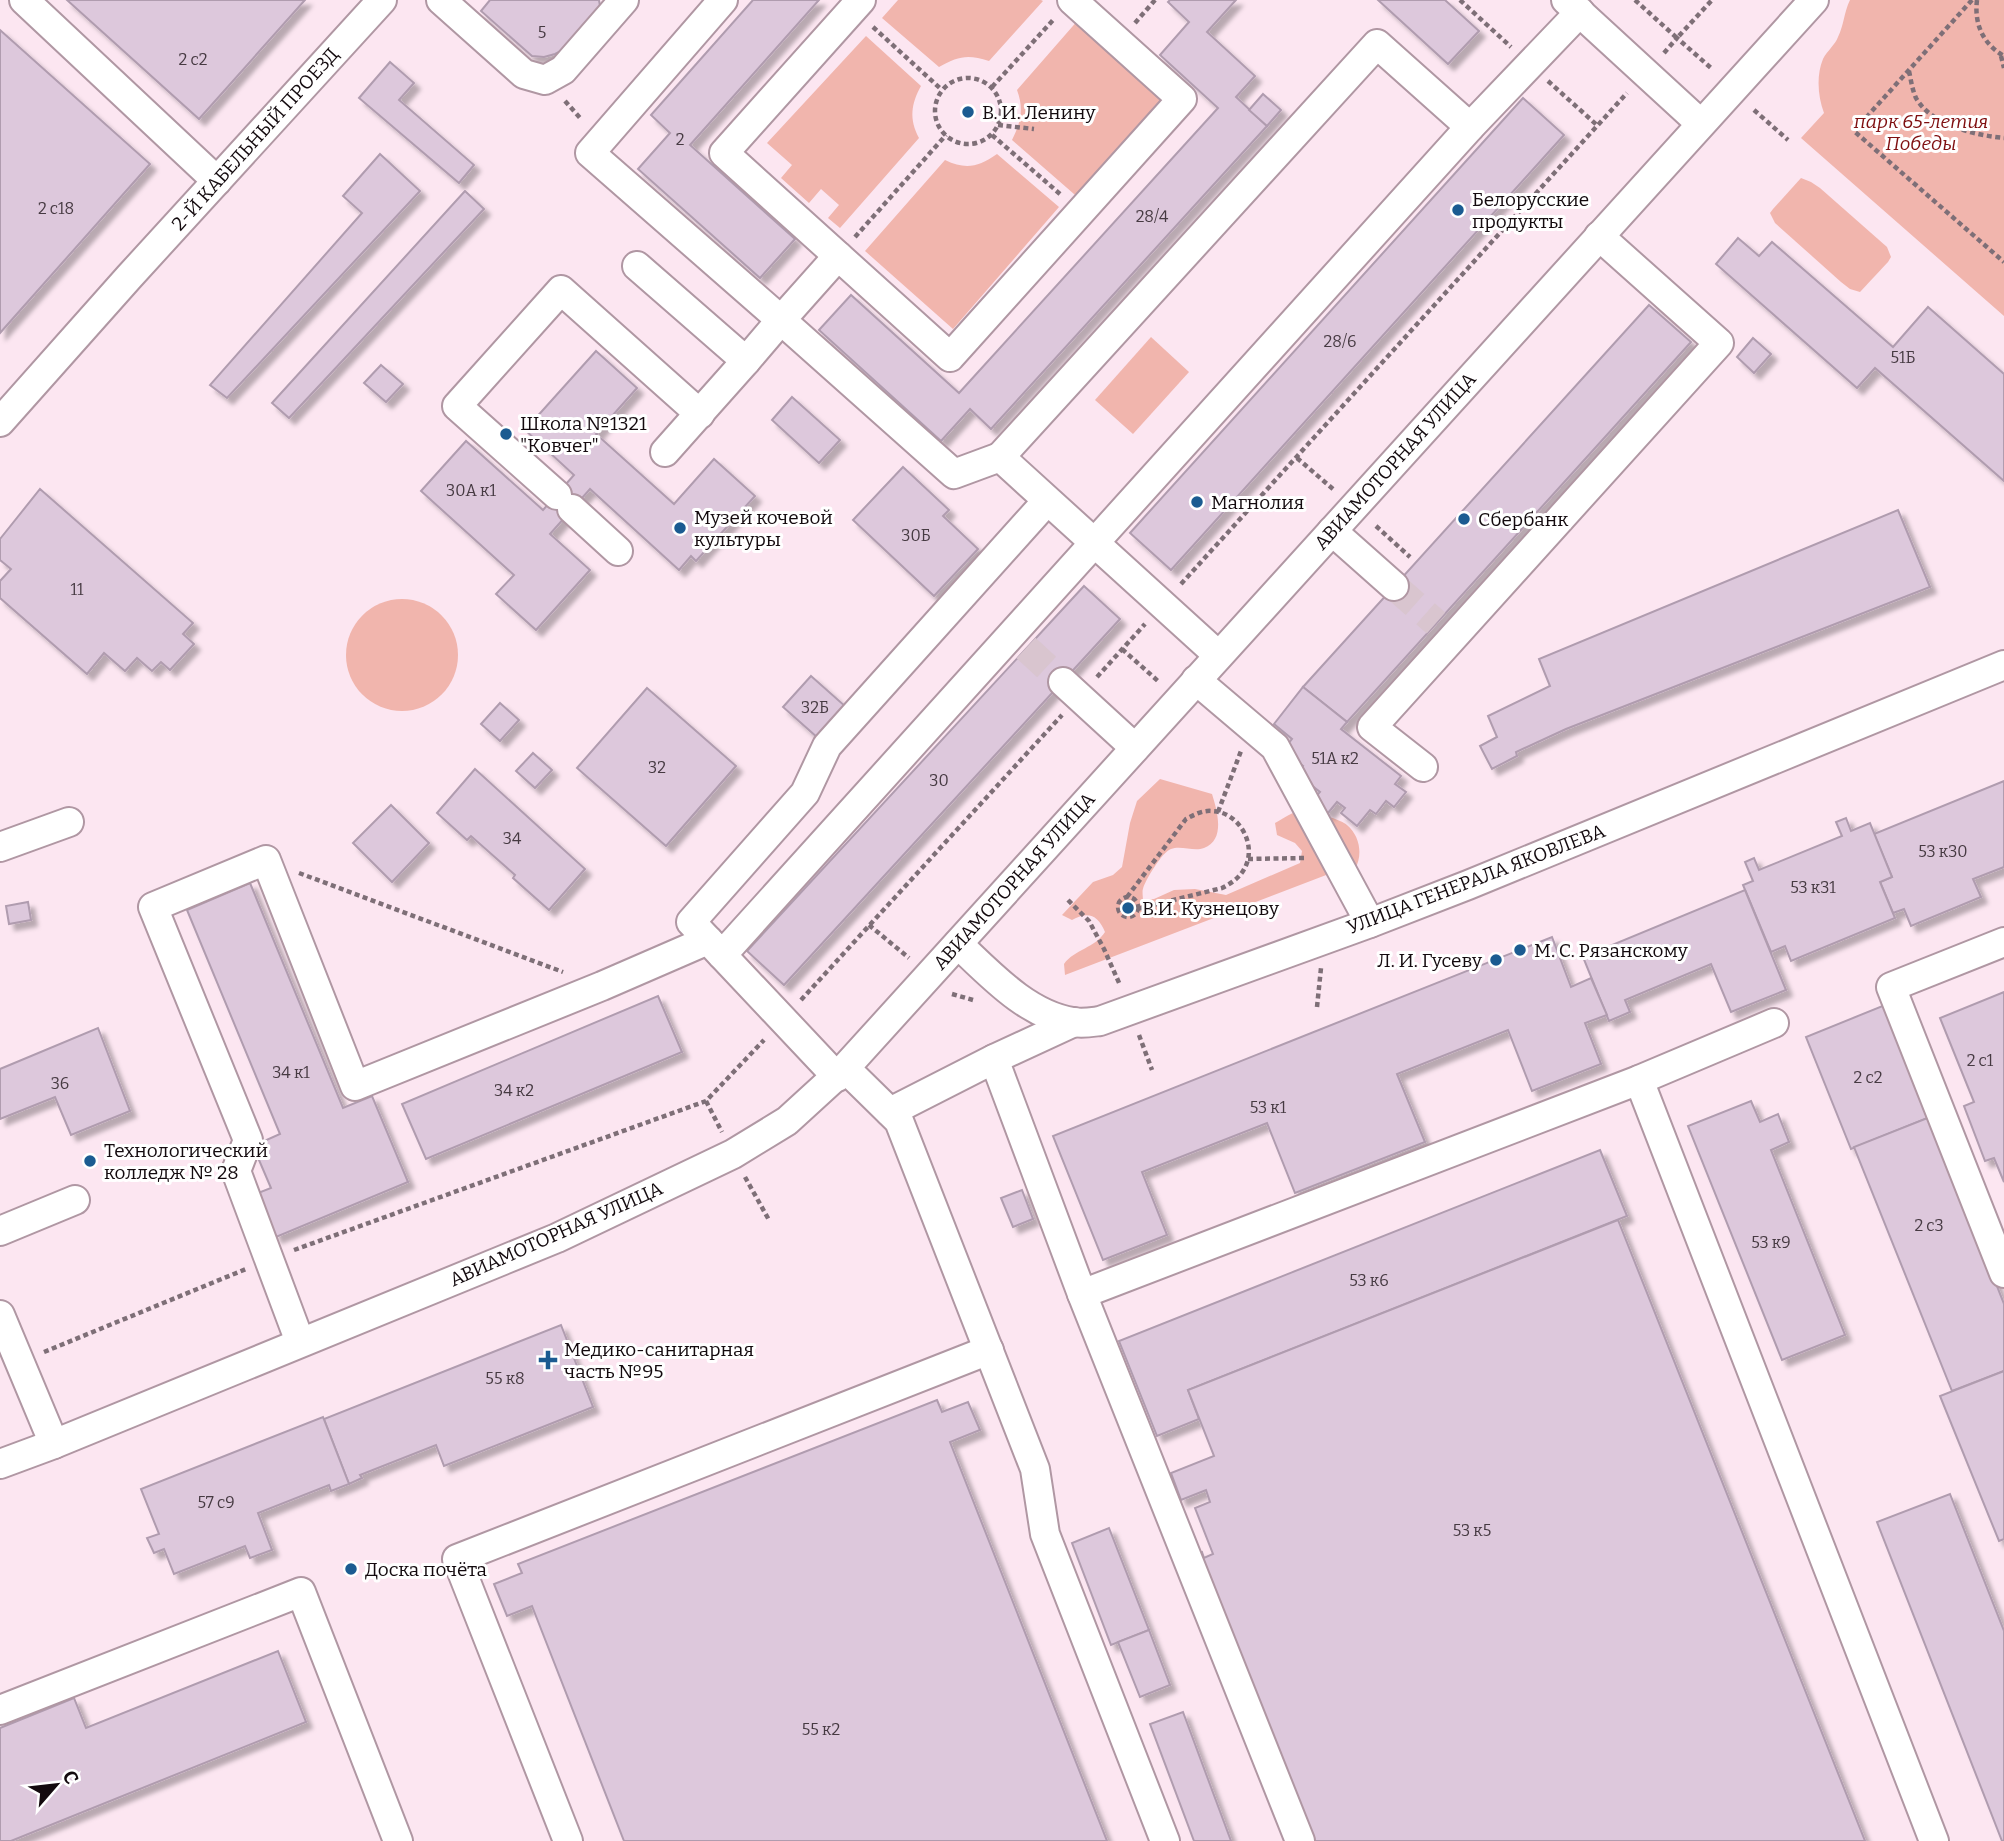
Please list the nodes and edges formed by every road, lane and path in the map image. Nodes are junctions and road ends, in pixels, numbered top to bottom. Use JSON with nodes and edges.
{"nodes":[{"id":1,"x":24,"y":0,"type":"edge"},
{"id":2,"x":382,"y":0,"type":"edge"},
{"id":3,"x":441,"y":0,"type":"edge"},
{"id":4,"x":624,"y":0,"type":"edge"},
{"id":5,"x":723,"y":0,"type":"edge"},
{"id":6,"x":1635,"y":0,"type":"edge"},
{"id":7,"x":1712,"y":0,"type":"edge"},
{"id":8,"x":1814,"y":0,"type":"edge"},
{"id":9,"x":1975,"y":0,"type":"edge"},
{"id":10,"x":857,"y":5,"type":"edge"},
{"id":11,"x":1067,"y":5,"type":"edge"},
{"id":12,"x":1573,"y":6,"type":"edge"},
{"id":13,"x":1677,"y":38,"type":"junction"},
{"id":14,"x":2003,"y":56,"type":"edge"},
{"id":15,"x":1659,"y":58,"type":"dead end"},
{"id":16,"x":1711,"y":68,"type":"dead end"},
{"id":17,"x":2004,"y":68,"type":"edge"},
{"id":18,"x":1909,"y":70,"type":"junction"},
{"id":19,"x":545,"y":79,"type":"junction"},
{"id":20,"x":992,"y":88,"type":"junction"},
{"id":21,"x":942,"y":90,"type":"junction"},
{"id":22,"x":1754,"y":110,"type":"dead end"},
{"id":23,"x":1700,"y":123,"type":"junction"},
{"id":24,"x":999,"y":125,"type":"junction"},
{"id":25,"x":1471,"y":127,"type":"junction"},
{"id":26,"x":1034,"y":129,"type":"dead end"},
{"id":27,"x":946,"y":135,"type":"junction"},
{"id":28,"x":992,"y":135,"type":"junction"},
{"id":29,"x":2004,"y":138,"type":"edge"},
{"id":30,"x":601,"y":140,"type":"junction"},
{"id":31,"x":1788,"y":140,"type":"dead end"},
{"id":32,"x":217,"y":181,"type":"junction"},
{"id":33,"x":1080,"y":212,"type":"junction"},
{"id":34,"x":1599,"y":236,"type":"junction"},
{"id":35,"x":838,"y":256,"type":"junction"},
{"id":36,"x":2004,"y":262,"type":"edge"},
{"id":37,"x":637,"y":266,"type":"dead end"},
{"id":38,"x":781,"y":320,"type":"junction"},
{"id":39,"x":746,"y":361,"type":"junction"},
{"id":40,"x":699,"y":414,"type":"junction"},
{"id":41,"x":0,"y":422,"type":"edge"},
{"id":42,"x":665,"y":452,"type":"dead end"},
{"id":43,"x":1000,"y":457,"type":"junction"},
{"id":44,"x":1297,"y":458,"type":"dead end"},
{"id":45,"x":1335,"y":491,"type":"dead end"},
{"id":46,"x":1046,"y":501,"type":"junction"},
{"id":47,"x":1376,"y":526,"type":"dead end"},
{"id":48,"x":1332,"y":531,"type":"junction"},
{"id":49,"x":1094,"y":544,"type":"junction"},
{"id":50,"x":618,"y":551,"type":"dead end"},
{"id":51,"x":1410,"y":557,"type":"dead end"},
{"id":52,"x":1394,"y":586,"type":"tunnel mouth"},
{"id":53,"x":1122,"y":649,"type":"dead end"},
{"id":54,"x":1218,"y":655,"type":"junction"},
{"id":55,"x":2004,"y":665,"type":"edge"},
{"id":56,"x":1196,"y":680,"type":"junction"},
{"id":57,"x":1063,"y":682,"type":"tunnel mouth"},
{"id":58,"x":1161,"y":684,"type":"dead end"},
{"id":59,"x":1254,"y":729,"type":"junction"},
{"id":60,"x":1135,"y":748,"type":"junction"},
{"id":61,"x":1423,"y":767,"type":"dead end"},
{"id":62,"x":1218,"y":812,"type":"junction"},
{"id":63,"x":69,"y":822,"type":"dead end"},
{"id":64,"x":0,"y":847,"type":"edge"},
{"id":65,"x":1334,"y":857,"type":"junction"},
{"id":66,"x":1248,"y":859,"type":"junction"},
{"id":67,"x":266,"y":860,"type":"junction"},
{"id":68,"x":1127,"y":897,"type":"junction"},
{"id":69,"x":1068,"y":900,"type":"dead end"},
{"id":70,"x":1138,"y":909,"type":"junction"},
{"id":71,"x":1370,"y":923,"type":"junction"},
{"id":72,"x":869,"y":925,"type":"dead end"},
{"id":73,"x":2004,"y":942,"type":"edge"},
{"id":74,"x":958,"y":944,"type":"junction"},
{"id":75,"x":715,"y":948,"type":"junction"},
{"id":76,"x":912,"y":961,"type":"dead end"},
{"id":77,"x":1119,"y":983,"type":"dead end"},
{"id":78,"x":602,"y":986,"type":"junction"},
{"id":79,"x":952,"y":994,"type":"dead end"},
{"id":80,"x":973,"y":1000,"type":"dead end"},
{"id":81,"x":1074,"y":1023,"type":"junction"},
{"id":82,"x":1774,"y":1023,"type":"dead end"},
{"id":83,"x":1138,"y":1035,"type":"dead end"},
{"id":84,"x":993,"y":1059,"type":"junction"},
{"id":85,"x":1152,"y":1070,"type":"dead end"},
{"id":86,"x":841,"y":1073,"type":"junction"},
{"id":87,"x":1639,"y":1080,"type":"junction"},
{"id":88,"x":706,"y":1101,"type":"dead end"},
{"id":89,"x":890,"y":1112,"type":"junction"},
{"id":90,"x":75,"y":1200,"type":"dead end"},
{"id":91,"x":0,"y":1231,"type":"edge"},
{"id":92,"x":270,"y":1259,"type":"junction"},
{"id":93,"x":2004,"y":1273,"type":"edge"},
{"id":94,"x":1082,"y":1294,"type":"junction"},
{"id":95,"x":0,"y":1315,"type":"edge"},
{"id":96,"x":300,"y":1342,"type":"junction"},
{"id":97,"x":989,"y":1350,"type":"junction"},
{"id":98,"x":19,"y":1362,"type":"junction"},
{"id":99,"x":54,"y":1444,"type":"junction"},
{"id":100,"x":0,"y":1464,"type":"edge"},
{"id":101,"x":0,"y":1710,"type":"edge"},
{"id":102,"x":398,"y":1841,"type":"edge"},
{"id":103,"x":568,"y":1841,"type":"edge"},
{"id":104,"x":1165,"y":1841,"type":"edge"},
{"id":105,"x":1300,"y":1841,"type":"edge"},
{"id":106,"x":1934,"y":1841,"type":"edge"}],
"edges":[{"from":1,"to":32,"type":"street"},
{"from":2,"to":32,"type":"street","name":"2-Й КАБЕЛЬНЫЙ ПРОЕЗД"},
{"from":3,"to":19,"type":"street"},
{"from":4,"to":19,"type":"street"},
{"from":5,"to":30,"type":"street"},
{"from":6,"to":13,"type":"path"},
{"from":7,"to":13,"type":"path"},
{"from":8,"to":23,"type":"street","name":"АВИАМОТОРНАЯ УЛИЦА"},
{"from":9,"to":14,"type":"path"},
{"from":9,"to":18,"type":"path"},
{"from":10,"to":21,"type":"path"},
{"from":10,"to":35,"type":"street"},
{"from":11,"to":20,"type":"path"},
{"from":11,"to":33,"type":"street"},
{"from":12,"to":23,"type":"street"},
{"from":12,"to":25,"type":"street"},
{"from":13,"to":15,"type":"path"},
{"from":13,"to":16,"type":"path"},
{"from":14,"to":17,"type":"path"},
{"from":18,"to":29,"type":"path"},
{"from":18,"to":36,"type":"path"},
{"from":19,"to":30,"type":"path"},
{"from":20,"to":21,"type":"path"},
{"from":20,"to":24,"type":"path"},
{"from":21,"to":27,"type":"path"},
{"from":22,"to":31,"type":"path"},
{"from":23,"to":34,"type":"street","name":"АВИАМОТОРНАЯ УЛИЦА"},
{"from":24,"to":26,"type":"path"},
{"from":24,"to":28,"type":"path"},
{"from":25,"to":43,"type":"street"},
{"from":25,"to":49,"type":"street"},
{"from":27,"to":28,"type":"path"},
{"from":27,"to":35,"type":"path"},
{"from":28,"to":33,"type":"path"},
{"from":30,"to":38,"type":"street"},
{"from":32,"to":41,"type":"street","name":"2-Й КАБЕЛЬНЫЙ ПРОЕЗД"},
{"from":33,"to":35,"type":"street"},
{"from":34,"to":48,"type":"street","name":"АВИАМОТОРНАЯ УЛИЦА"},
{"from":34,"to":61,"type":"street"},
{"from":35,"to":38,"type":"street"},
{"from":37,"to":39,"type":"street"},
{"from":38,"to":39,"type":"street"},
{"from":38,"to":43,"type":"street"},
{"from":39,"to":40,"type":"street"},
{"from":40,"to":42,"type":"street"},
{"from":40,"to":50,"type":"street"},
{"from":43,"to":46,"type":"street"},
{"from":44,"to":45,"type":"path"},
{"from":46,"to":49,"type":"street"},
{"from":46,"to":75,"type":"street"},
{"from":47,"to":51,"type":"path"},
{"from":48,"to":52,"type":"street"},
{"from":48,"to":54,"type":"street","name":"АВИАМОТОРНАЯ УЛИЦА"},
{"from":49,"to":54,"type":"street"},
{"from":49,"to":75,"type":"street"},
{"from":53,"to":58,"type":"path"},
{"from":54,"to":56,"type":"street","name":"АВИАМОТОРНАЯ УЛИЦА"},
{"from":55,"to":71,"type":"street","name":"УЛИЦА ГЕНЕРАЛА ЯКОВЛЕВА"},
{"from":56,"to":59,"type":"street"},
{"from":56,"to":60,"type":"street","name":"АВИАМОТОРНАЯ УЛИЦА"},
{"from":57,"to":60,"type":"street"},
{"from":59,"to":62,"type":"path"},
{"from":59,"to":65,"type":"street"},
{"from":60,"to":74,"type":"street","name":"АВИАМОТОРНАЯ УЛИЦА"},
{"from":62,"to":66,"type":"path"},
{"from":62,"to":68,"type":"path"},
{"from":63,"to":64,"type":"street"},
{"from":65,"to":66,"type":"path"},
{"from":65,"to":71,"type":"street"},
{"from":66,"to":70,"type":"path"},
{"from":67,"to":78,"type":"path"},
{"from":67,"to":78,"type":"street"},
{"from":67,"to":92,"type":"street"},
{"from":68,"to":70,"type":"path"},
{"from":68,"to":70,"type":"path"},
{"from":69,"to":77,"type":"path"},
{"from":71,"to":81,"type":"street","name":"УЛИЦА ГЕНЕРАЛА ЯКОВЛЕВА"},
{"from":72,"to":76,"type":"path"},
{"from":73,"to":93,"type":"street"},
{"from":74,"to":81,"type":"street","name":"УЛИЦА ГЕНЕРАЛА ЯКОВЛЕВА"},
{"from":74,"to":86,"type":"street","name":"АВИАМОТОРНАЯ УЛИЦА"},
{"from":75,"to":78,"type":"street"},
{"from":75,"to":86,"type":"street"},
{"from":79,"to":80,"type":"path"},
{"from":81,"to":84,"type":"street"},
{"from":82,"to":87,"type":"street"},
{"from":83,"to":85,"type":"path"},
{"from":84,"to":89,"type":"street"},
{"from":84,"to":94,"type":"street"},
{"from":86,"to":89,"type":"street"},
{"from":86,"to":96,"type":"street","name":"АВИАМОТОРНАЯ УЛИЦА"},
{"from":87,"to":94,"type":"street"},
{"from":87,"to":106,"type":"street"},
{"from":88,"to":92,"type":"path"},
{"from":89,"to":97,"type":"street"},
{"from":90,"to":91,"type":"street"},
{"from":92,"to":96,"type":"street"},
{"from":92,"to":98,"type":"path"},
{"from":94,"to":105,"type":"street"},
{"from":95,"to":98,"type":"street"},
{"from":96,"to":99,"type":"street","name":"АВИАМОТОРНАЯ УЛИЦА"},
{"from":97,"to":103,"type":"street"},
{"from":97,"to":104,"type":"street"},
{"from":98,"to":99,"type":"street"},
{"from":99,"to":100,"type":"street","name":"АВИАМОТОРНАЯ УЛИЦА"},
{"from":101,"to":102,"type":"street"}]}
